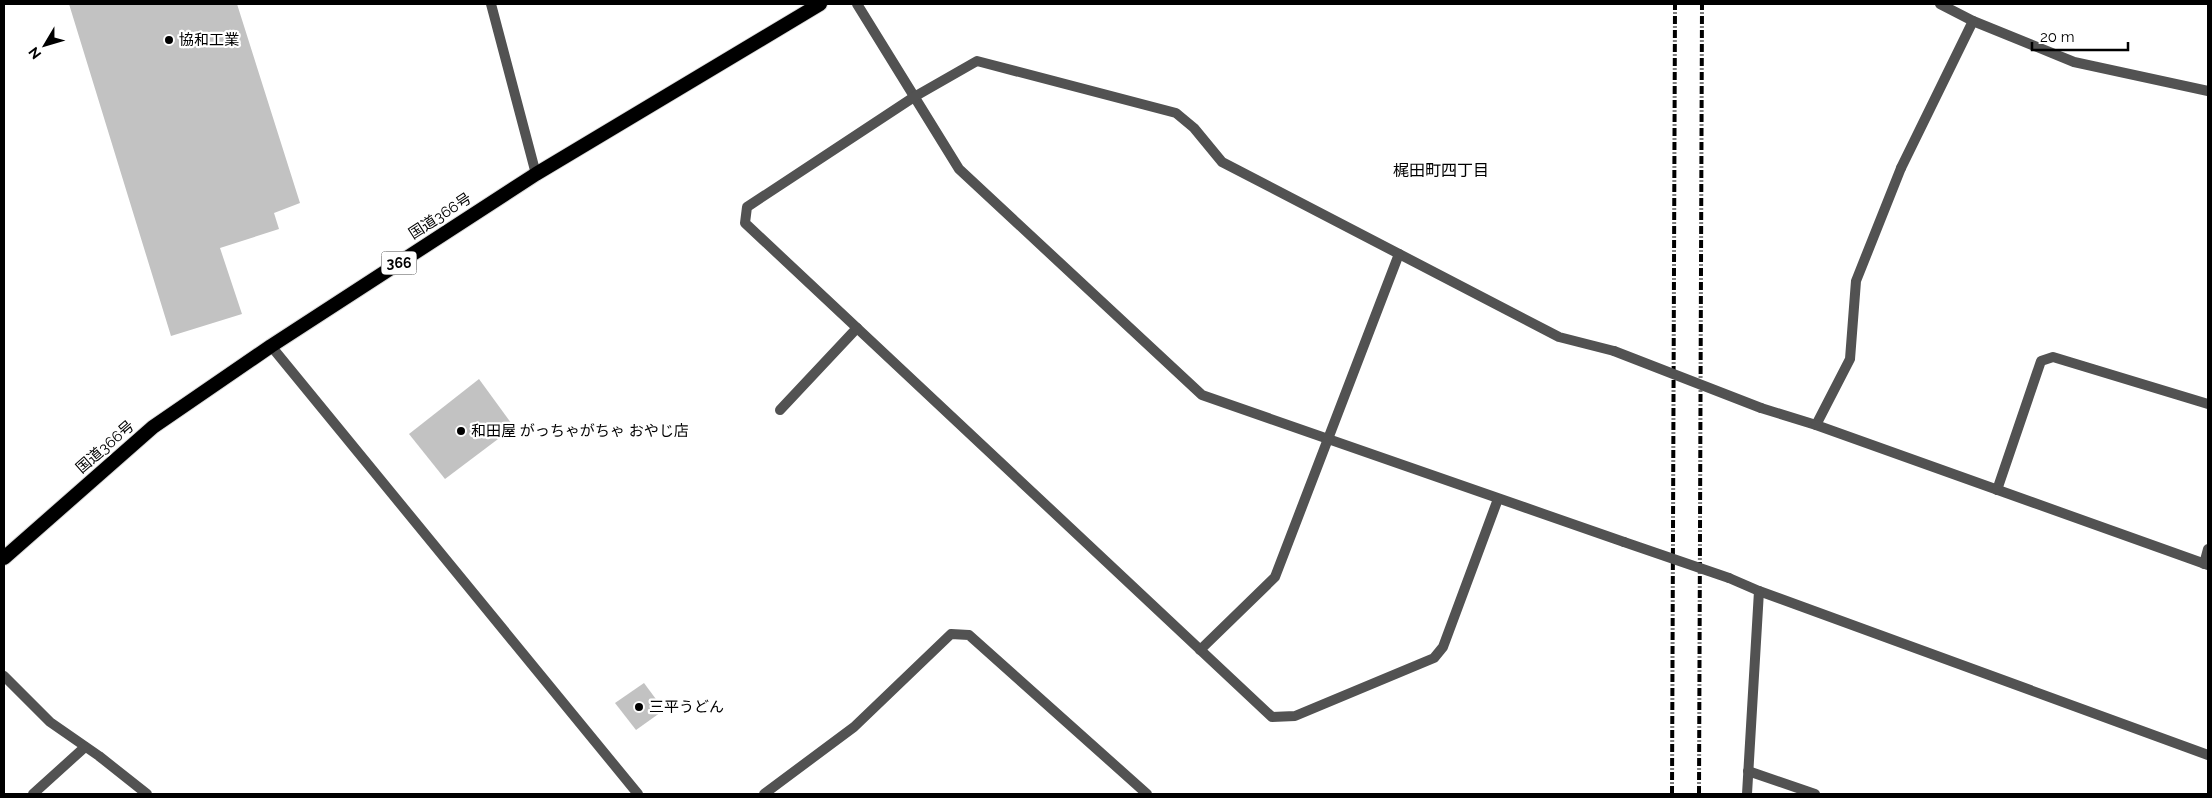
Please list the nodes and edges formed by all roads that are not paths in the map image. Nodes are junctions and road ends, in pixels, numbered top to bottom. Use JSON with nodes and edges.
{"nodes":[{"id":1,"x":491,"y":4,"type":"edge"},
{"id":2,"x":820,"y":4,"type":"edge"},
{"id":3,"x":857,"y":4,"type":"edge"},
{"id":4,"x":1940,"y":4,"type":"edge"},
{"id":5,"x":1973,"y":21,"type":"junction"},
{"id":6,"x":2208,"y":91,"type":"edge"},
{"id":7,"x":914,"y":97,"type":"junction"},
{"id":8,"x":536,"y":174,"type":"junction"},
{"id":9,"x":1399,"y":254,"type":"junction"},
{"id":10,"x":857,"y":328,"type":"junction"},
{"id":11,"x":271,"y":346,"type":"junction"},
{"id":12,"x":2208,"y":404,"type":"edge"},
{"id":13,"x":780,"y":410,"type":"dead end"},
{"id":14,"x":1816,"y":425,"type":"junction"},
{"id":15,"x":1328,"y":439,"type":"junction"},
{"id":16,"x":1997,"y":490,"type":"junction"},
{"id":17,"x":1498,"y":499,"type":"junction"},
{"id":18,"x":2208,"y":549,"type":"edge"},
{"id":19,"x":4,"y":558,"type":"edge"},
{"id":20,"x":2206,"y":565,"type":"edge"},
{"id":21,"x":1759,"y":591,"type":"junction"},
{"id":22,"x":1200,"y":650,"type":"junction"},
{"id":23,"x":4,"y":676,"type":"edge"},
{"id":24,"x":85,"y":747,"type":"junction"},
{"id":25,"x":2208,"y":754,"type":"edge"},
{"id":26,"x":1748,"y":771,"type":"junction"},
{"id":27,"x":34,"y":794,"type":"edge"},
{"id":28,"x":147,"y":794,"type":"edge"},
{"id":29,"x":638,"y":794,"type":"edge"},
{"id":30,"x":764,"y":794,"type":"edge"},
{"id":31,"x":1147,"y":794,"type":"edge"},
{"id":32,"x":1747,"y":794,"type":"edge"},
{"id":33,"x":1815,"y":794,"type":"edge"}],
"edges":[{"from":1,"to":8,"type":"street"},
{"from":2,"to":8,"type":"highway","name":"国道366号","number":"366"},
{"from":3,"to":7,"type":"street"},
{"from":4,"to":5,"type":"street"},
{"from":5,"to":6,"type":"street"},
{"from":5,"to":14,"type":"street"},
{"from":7,"to":9,"type":"street"},
{"from":7,"to":10,"type":"street"},
{"from":7,"to":15,"type":"street"},
{"from":8,"to":11,"type":"highway","name":"国道366号","number":"366"},
{"from":9,"to":14,"type":"street","bridge":true},
{"from":9,"to":15,"type":"street"},
{"from":10,"to":13,"type":"street"},
{"from":10,"to":22,"type":"street"},
{"from":11,"to":19,"type":"highway","name":"国道366号","number":"366"},
{"from":11,"to":29,"type":"street"},
{"from":12,"to":16,"type":"street"},
{"from":14,"to":16,"type":"street"},
{"from":15,"to":17,"type":"street"},
{"from":15,"to":22,"type":"street"},
{"from":16,"to":20,"type":"street"},
{"from":17,"to":21,"type":"street","bridge":true},
{"from":17,"to":22,"type":"street"},
{"from":18,"to":20,"type":"street"},
{"from":21,"to":25,"type":"street"},
{"from":21,"to":26,"type":"street"},
{"from":23,"to":24,"type":"street"},
{"from":24,"to":27,"type":"street"},
{"from":24,"to":28,"type":"street"},
{"from":26,"to":32,"type":"street"},
{"from":26,"to":33,"type":"street"},
{"from":30,"to":31,"type":"street"}]}
